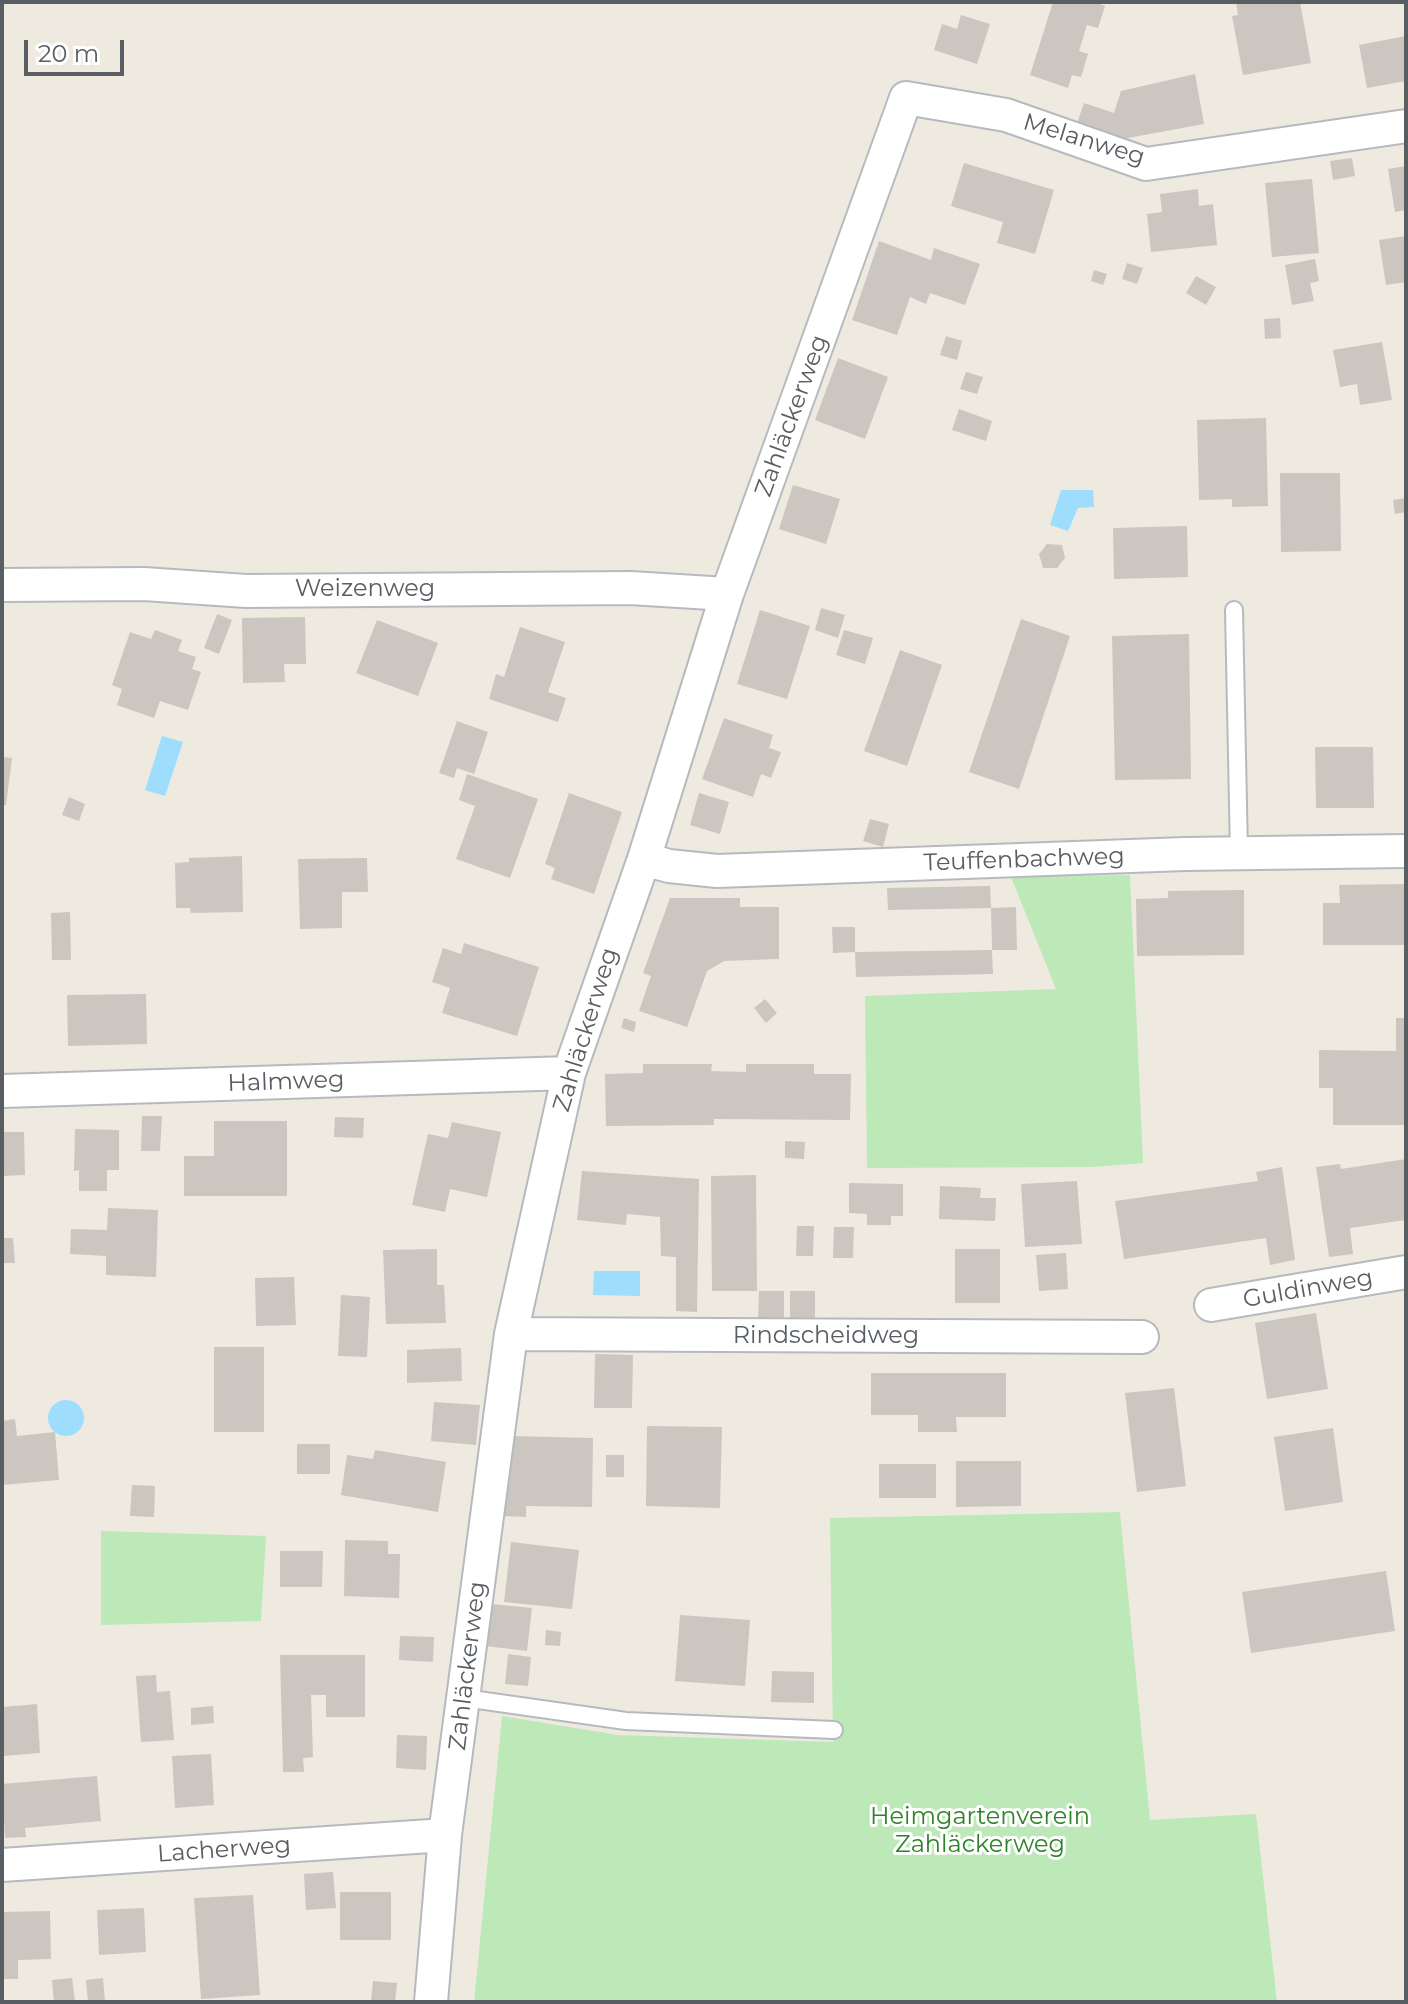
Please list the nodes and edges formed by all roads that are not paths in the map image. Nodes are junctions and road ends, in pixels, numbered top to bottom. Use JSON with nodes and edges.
{"nodes":[{"id":1,"x":906,"y":98,"type":"joint"},
{"id":2,"x":1406,"y":126,"type":"edge"},
{"id":3,"x":2,"y":585,"type":"edge"},
{"id":4,"x":727,"y":594,"type":"junction"},
{"id":5,"x":1234,"y":610,"type":"dead end"},
{"id":6,"x":1406,"y":851,"type":"edge"},
{"id":7,"x":1239,"y":853,"type":"junction"},
{"id":8,"x":644,"y":859,"type":"junction"},
{"id":9,"x":569,"y":1073,"type":"junction"},
{"id":10,"x":2,"y":1091,"type":"edge"},
{"id":11,"x":1406,"y":1272,"type":"edge"},
{"id":12,"x":1211,"y":1305,"type":"dead end"},
{"id":13,"x":511,"y":1334,"type":"junction"},
{"id":14,"x":1142,"y":1337,"type":"dead end"},
{"id":15,"x":464,"y":1698,"type":"junction"},
{"id":16,"x":834,"y":1730,"type":"dead end"},
{"id":17,"x":445,"y":1835,"type":"junction"},
{"id":18,"x":2,"y":1865,"type":"edge"},
{"id":19,"x":431,"y":2002,"type":"edge"}],
"edges":[{"from":1,"to":2,"type":"street","name":"Melanweg"},
{"from":1,"to":4,"type":"street","name":"Zahläckerweg"},
{"from":3,"to":4,"type":"street","name":"Weizenweg"},
{"from":4,"to":8,"type":"street","name":"Zahläckerweg"},
{"from":5,"to":7,"type":"lane"},
{"from":6,"to":7,"type":"street","name":"Teuffenbachweg"},
{"from":7,"to":8,"type":"street","name":"Teuffenbachweg"},
{"from":8,"to":9,"type":"street","name":"Zahläckerweg"},
{"from":9,"to":10,"type":"street","name":"Halmweg"},
{"from":9,"to":13,"type":"street","name":"Zahläckerweg"},
{"from":11,"to":12,"type":"street","name":"Guldinweg"},
{"from":13,"to":14,"type":"street","name":"Rindscheidweg"},
{"from":13,"to":15,"type":"street","name":"Zahläckerweg"},
{"from":15,"to":16,"type":"lane"},
{"from":15,"to":17,"type":"street","name":"Zahläckerweg"},
{"from":17,"to":18,"type":"street","name":"Lacherweg"},
{"from":17,"to":19,"type":"street","name":"Zahläckerweg"}]}
